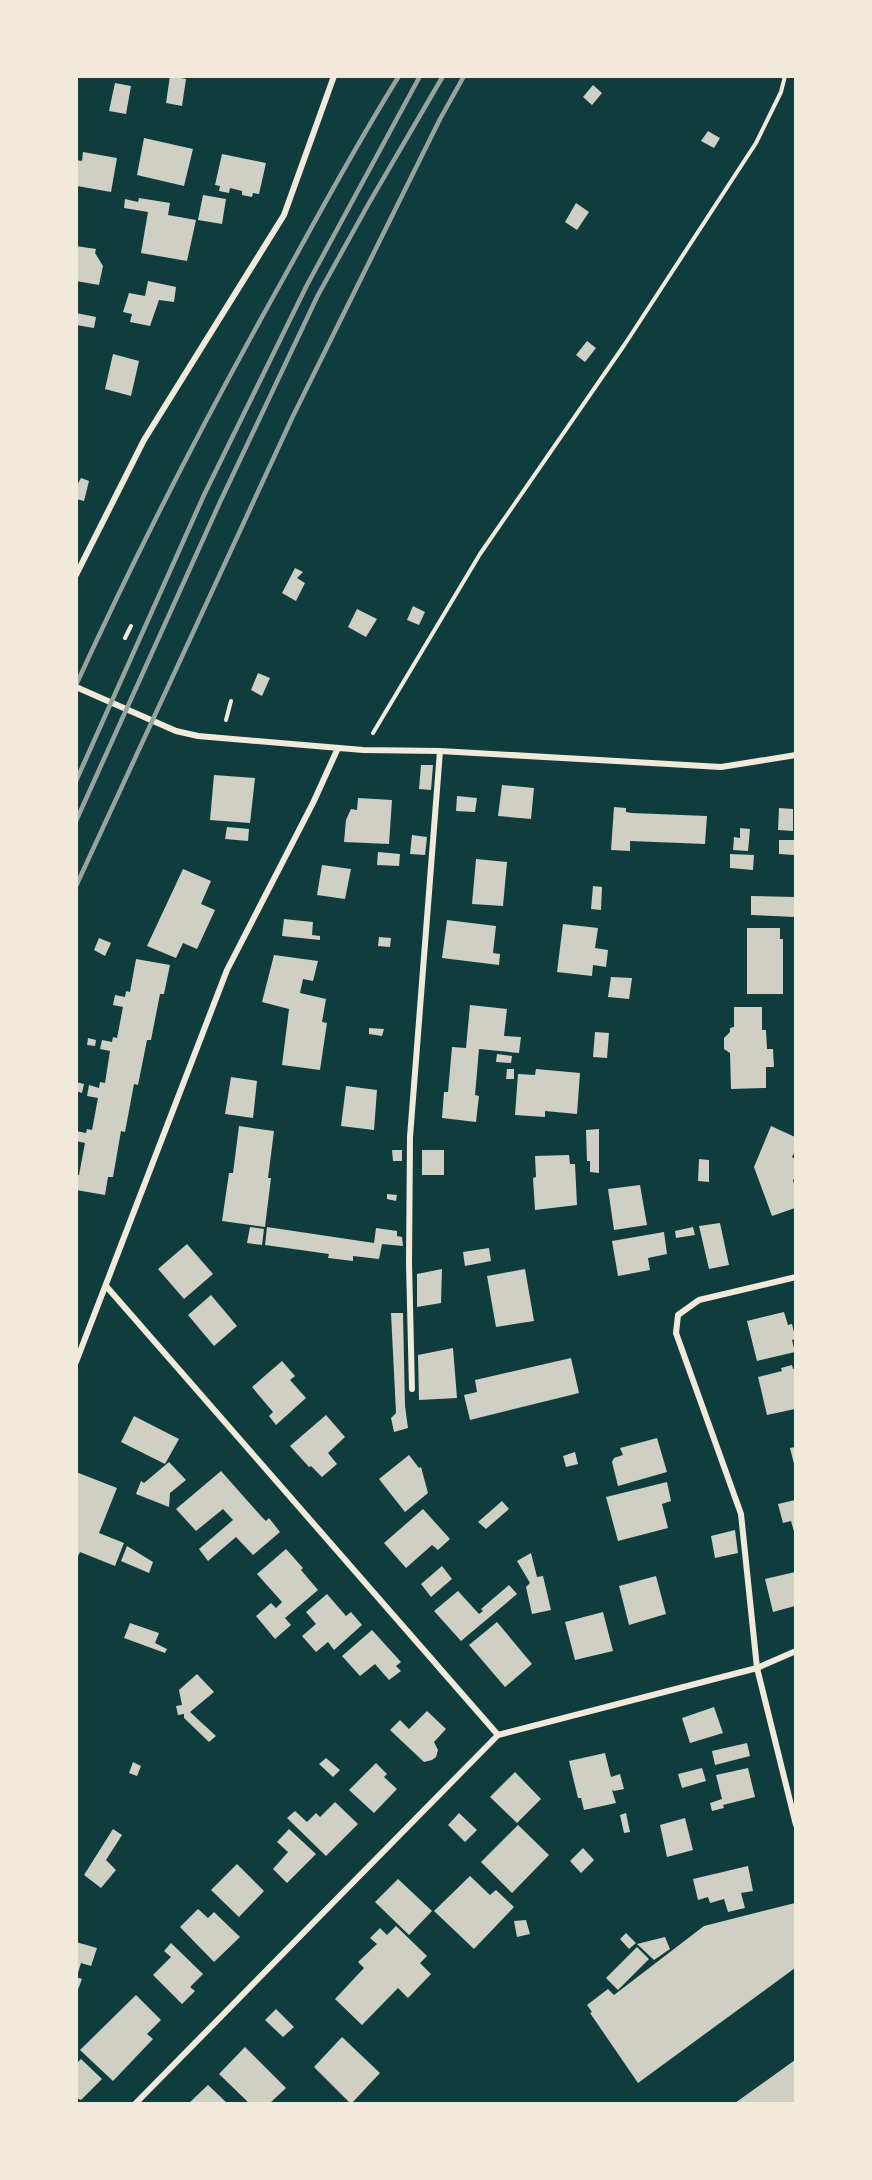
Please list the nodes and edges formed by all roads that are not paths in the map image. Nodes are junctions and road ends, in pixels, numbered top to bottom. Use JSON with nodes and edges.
{"nodes":[{"id":1,"x":334,"y":76,"type":"edge"},
{"id":2,"x":76,"y":575,"type":"edge"},
{"id":3,"x":76,"y":687,"type":"edge"},
{"id":4,"x":338,"y":747,"type":"junction"},
{"id":5,"x":440,"y":751,"type":"junction"},
{"id":6,"x":795,"y":755,"type":"edge"},
{"id":7,"x":795,"y":1277,"type":"edge"},
{"id":8,"x":106,"y":1286,"type":"junction"},
{"id":9,"x":76,"y":1362,"type":"edge"},
{"id":10,"x":412,"y":1389,"type":"dead end"},
{"id":11,"x":795,"y":1651,"type":"edge"},
{"id":12,"x":757,"y":1668,"type":"junction"},
{"id":13,"x":498,"y":1735,"type":"junction"},
{"id":14,"x":795,"y":1825,"type":"edge"},
{"id":15,"x":135,"y":2103,"type":"edge"}],
"edges":[{"from":1,"to":2,"type":"street"},
{"from":3,"to":4,"type":"street"},
{"from":4,"to":5,"type":"street"},
{"from":4,"to":8,"type":"street"},
{"from":5,"to":6,"type":"street"},
{"from":5,"to":10,"type":"street"},
{"from":7,"to":12,"type":"street"},
{"from":8,"to":9,"type":"street"},
{"from":8,"to":13,"type":"street"},
{"from":11,"to":12,"type":"street"},
{"from":12,"to":13,"type":"street"},
{"from":12,"to":14,"type":"street"},
{"from":13,"to":15,"type":"street"}]}
